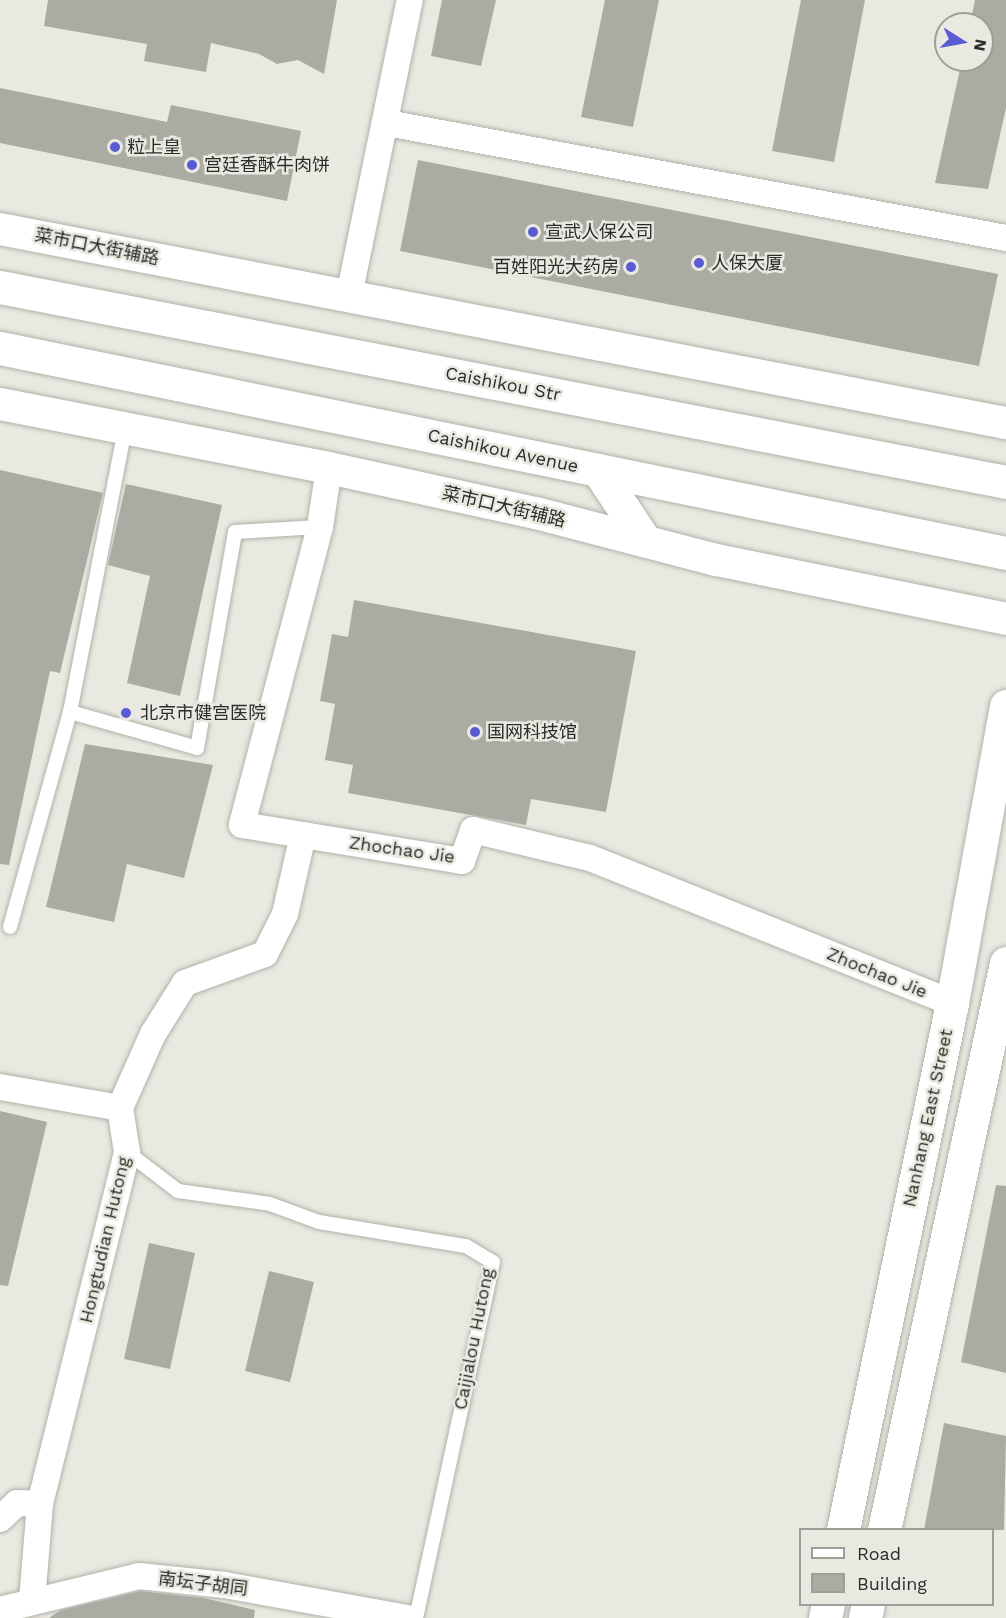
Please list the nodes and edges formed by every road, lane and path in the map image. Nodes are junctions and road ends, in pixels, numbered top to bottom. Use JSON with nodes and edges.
{"nodes":[{"id":1,"x":410,"y":0,"type":"edge"},
{"id":2,"x":387,"y":123,"type":"junction"},
{"id":3,"x":0,"y":229,"type":"edge"},
{"id":4,"x":1006,"y":238,"type":"edge"},
{"id":5,"x":0,"y":287,"type":"edge"},
{"id":6,"x":349,"y":296,"type":"junction"},
{"id":7,"x":0,"y":348,"type":"edge"},
{"id":8,"x":0,"y":404,"type":"edge"},
{"id":9,"x":1006,"y":423,"type":"edge"},
{"id":10,"x":126,"y":429,"type":"junction"},
{"id":11,"x":329,"y":468,"type":"junction"},
{"id":12,"x":598,"y":470,"type":"junction"},
{"id":13,"x":1006,"y":482,"type":"edge"},
{"id":14,"x":320,"y":527,"type":"junction"},
{"id":15,"x":645,"y":541,"type":"junction"},
{"id":16,"x":1006,"y":553,"type":"edge"},
{"id":17,"x":1006,"y":619,"type":"edge"},
{"id":18,"x":1006,"y":706,"type":"edge"},
{"id":19,"x":70,"y":712,"type":"junction"},
{"id":20,"x":303,"y":835,"type":"junction"},
{"id":21,"x":10,"y":927,"type":"dead end"},
{"id":22,"x":1006,"y":963,"type":"edge"},
{"id":23,"x":952,"y":1003,"type":"junction"},
{"id":24,"x":0,"y":1087,"type":"edge"},
{"id":25,"x":120,"y":1108,"type":"junction"},
{"id":26,"x":127,"y":1152,"type":"junction"},
{"id":27,"x":40,"y":1504,"type":"junction"},
{"id":28,"x":0,"y":1519,"type":"edge"},
{"id":29,"x":843,"y":1528,"type":"edge"},
{"id":30,"x":884,"y":1528,"type":"edge"},
{"id":31,"x":32,"y":1601,"type":"junction"},
{"id":32,"x":0,"y":1610,"type":"edge"},
{"id":33,"x":407,"y":1618,"type":"edge"},
{"id":34,"x":416,"y":1618,"type":"edge"}],
"edges":[{"from":1,"to":2,"type":"street"},
{"from":2,"to":4,"type":"street"},
{"from":2,"to":6,"type":"street"},
{"from":3,"to":6,"type":"street","name":"菜市口大街辅路"},
{"from":5,"to":13,"type":"main road","name":"Caishikou Str"},
{"from":6,"to":9,"type":"street","name":"菜市口大街辅路"},
{"from":7,"to":12,"type":"main road","name":"Caishikou Avenue"},
{"from":8,"to":10,"type":"street","name":"菜市口大街辅路"},
{"from":10,"to":11,"type":"street","name":"菜市口大街辅路"},
{"from":10,"to":19,"type":"lane"},
{"from":11,"to":14,"type":"street","name":"Zhochao Jie"},
{"from":11,"to":15,"type":"street","name":"菜市口大街辅路"},
{"from":12,"to":15,"type":"main road"},
{"from":12,"to":16,"type":"main road","name":"Caishikou Avenue"},
{"from":14,"to":19,"type":"lane"},
{"from":14,"to":20,"type":"street","name":"Zhochao Jie"},
{"from":15,"to":17,"type":"street","name":"菜市口大街辅路"},
{"from":18,"to":23,"type":"main road","name":"Nanhang East Street"},
{"from":19,"to":21,"type":"lane"},
{"from":20,"to":23,"type":"street","name":"Zhochao Jie"},
{"from":20,"to":25,"type":"street"},
{"from":22,"to":30,"type":"main road"},
{"from":23,"to":29,"type":"main road","name":"Nanhang East Street"},
{"from":24,"to":25,"type":"street"},
{"from":25,"to":26,"type":"street","name":"Hongtudian Hutong"},
{"from":26,"to":27,"type":"street","name":"Hongtudian Hutong"},
{"from":26,"to":34,"type":"lane","name":"Caijialou Hutong"},
{"from":27,"to":28,"type":"street"},
{"from":27,"to":31,"type":"street","name":"Hongtudian Hutong"},
{"from":31,"to":32,"type":"street","name":"南坛子胡同"},
{"from":31,"to":33,"type":"street","name":"南坛子胡同"}]}
